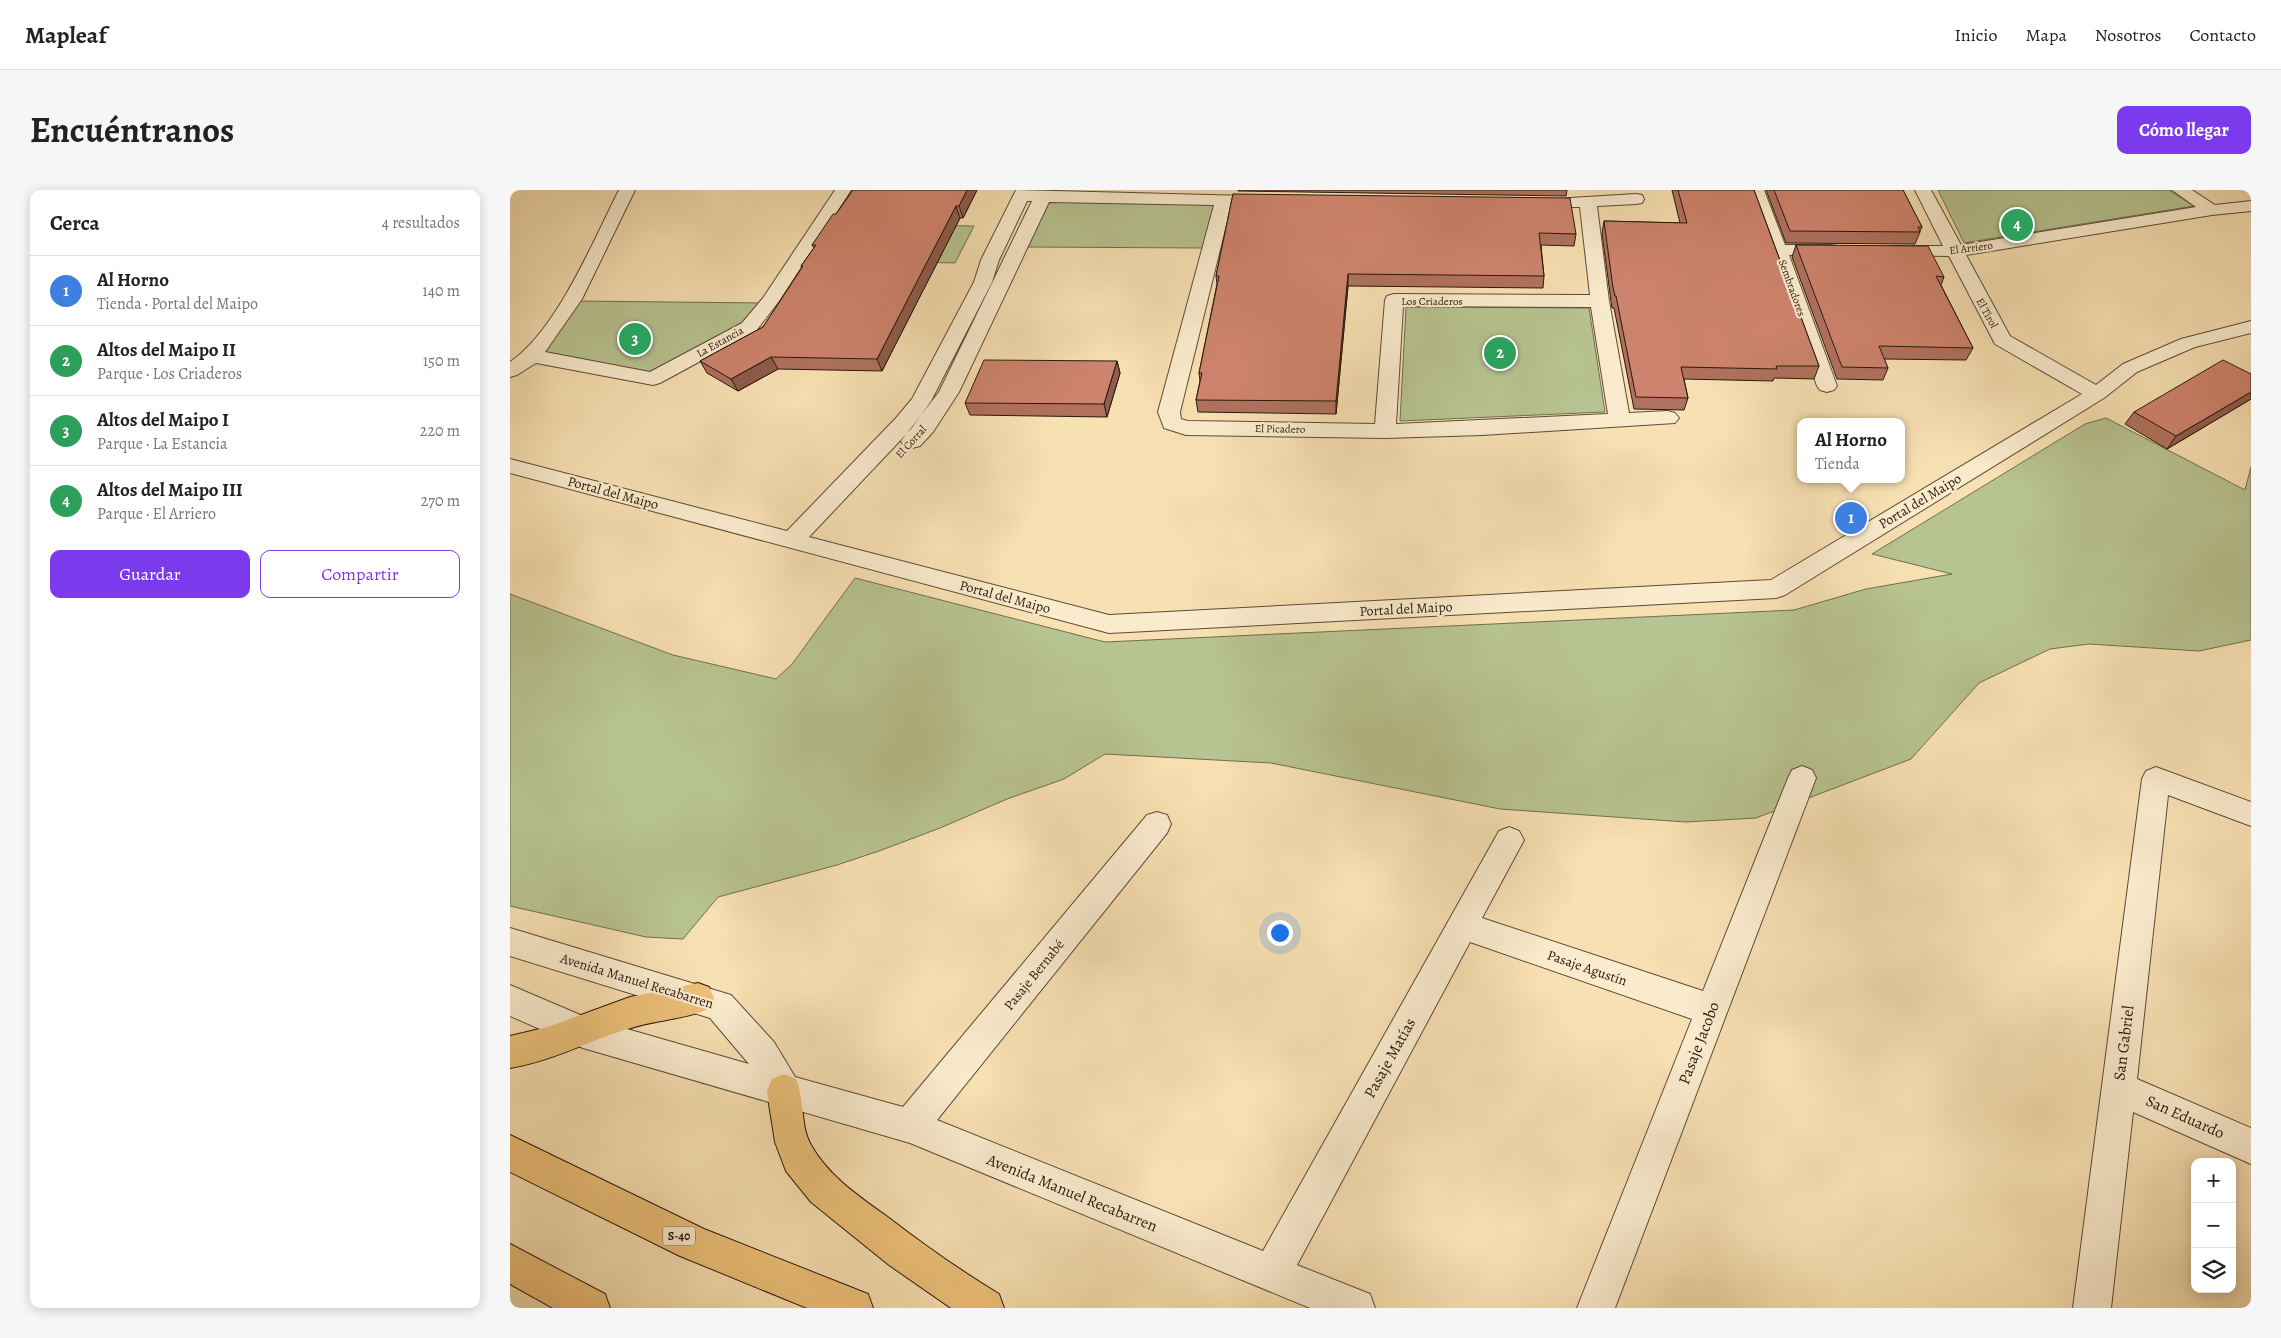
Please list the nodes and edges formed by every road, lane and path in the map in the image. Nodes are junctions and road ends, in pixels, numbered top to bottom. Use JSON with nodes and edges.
{"nodes":[{"id":1,"x":627,"y":190,"type":"edge"},
{"id":2,"x":843,"y":190,"type":"edge"},
{"id":3,"x":1756,"y":190,"type":"edge"},
{"id":4,"x":1923,"y":190,"type":"edge"},
{"id":5,"x":2180,"y":190,"type":"edge"},
{"id":6,"x":1023,"y":193,"type":"edge"},
{"id":7,"x":1043,"y":197,"type":"junction"},
{"id":8,"x":1636,"y":199,"type":"dead end"},
{"id":9,"x":1224,"y":200,"type":"junction"},
{"id":10,"x":1254,"y":200,"type":"edge"},
{"id":11,"x":1558,"y":202,"type":"edge"},
{"id":12,"x":1588,"y":203,"type":"junction"},
{"id":13,"x":2251,"y":206,"type":"edge"},
{"id":14,"x":2212,"y":210,"type":"junction"},
{"id":15,"x":1004,"y":233,"type":"junction"},
{"id":16,"x":1026,"y":234,"type":"junction"},
{"id":17,"x":1778,"y":250,"type":"junction"},
{"id":18,"x":1847,"y":251,"type":"edge"},
{"id":19,"x":1876,"y":251,"type":"edge"},
{"id":20,"x":1955,"y":251,"type":"junction"},
{"id":21,"x":993,"y":282,"type":"junction"},
{"id":22,"x":1600,"y":301,"type":"junction"},
{"id":23,"x":974,"y":320,"type":"junction"},
{"id":24,"x":2251,"y":327,"type":"edge"},
{"id":25,"x":532,"y":356,"type":"junction"},
{"id":26,"x":944,"y":359,"type":"junction"},
{"id":27,"x":966,"y":359,"type":"junction"},
{"id":28,"x":510,"y":371,"type":"edge"},
{"id":29,"x":1827,"y":386,"type":"dead end"},
{"id":30,"x":2097,"y":394,"type":"junction"},
{"id":31,"x":921,"y":401,"type":"junction"},
{"id":32,"x":943,"y":403,"type":"junction"},
{"id":33,"x":1668,"y":418,"type":"edge"},
{"id":34,"x":1620,"y":420,"type":"junction"},
{"id":35,"x":1386,"y":431,"type":"junction"},
{"id":36,"x":510,"y":466,"type":"edge"},
{"id":37,"x":867,"y":476,"type":"junction"},
{"id":38,"x":802,"y":544,"type":"junction"},
{"id":39,"x":1802,"y":778,"type":"dead end"},
{"id":40,"x":2251,"y":814,"type":"edge"},
{"id":41,"x":1157,"y":824,"type":"dead end"},
{"id":42,"x":1509,"y":840,"type":"dead end"},
{"id":43,"x":1462,"y":926,"type":"junction"},
{"id":44,"x":510,"y":942,"type":"edge"},
{"id":45,"x":698,"y":998,"type":"junction"},
{"id":46,"x":510,"y":1000,"type":"edge"},
{"id":47,"x":1712,"y":1010,"type":"junction"},
{"id":48,"x":583,"y":1032,"type":"junction"},
{"id":49,"x":510,"y":1052,"type":"edge"},
{"id":50,"x":2118,"y":1088,"type":"junction"},
{"id":51,"x":784,"y":1091,"type":"junction"},
{"id":52,"x":910,"y":1126,"type":"junction"},
{"id":53,"x":2251,"y":1146,"type":"edge"},
{"id":54,"x":510,"y":1153,"type":"edge"},
{"id":55,"x":510,"y":1263,"type":"edge"},
{"id":56,"x":1271,"y":1275,"type":"junction"},
{"id":57,"x":591,"y":1308,"type":"edge"},
{"id":58,"x":854,"y":1308,"type":"edge"},
{"id":59,"x":985,"y":1308,"type":"edge"},
{"id":60,"x":1356,"y":1308,"type":"edge"},
{"id":61,"x":1596,"y":1308,"type":"edge"},
{"id":62,"x":2092,"y":1308,"type":"edge"}],
"edges":[{"from":1,"to":25,"type":"street"},
{"from":2,"to":25,"type":"street","name":"La Estancia"},
{"from":3,"to":17,"type":"street","name":"Sembradores"},
{"from":4,"to":20,"type":"street","name":"El Tirol"},
{"from":5,"to":14,"type":"street"},
{"from":6,"to":7,"type":"street"},
{"from":6,"to":15,"type":"street","name":"El Corral"},
{"from":7,"to":9,"type":"street"},
{"from":7,"to":16,"type":"street","name":"El Corral"},
{"from":8,"to":12,"type":"street"},
{"from":9,"to":10,"type":"street"},
{"from":9,"to":35,"type":"street","name":"El Picadero"},
{"from":11,"to":12,"type":"street"},
{"from":12,"to":22,"type":"street"},
{"from":13,"to":14,"type":"street","name":"El Arriero"},
{"from":14,"to":20,"type":"street","name":"El Arriero"},
{"from":15,"to":16,"type":"street"},
{"from":15,"to":21,"type":"street","name":"El Corral"},
{"from":16,"to":21,"type":"street","name":"El Corral"},
{"from":17,"to":18,"type":"street"},
{"from":17,"to":29,"type":"street","name":"Sembradores"},
{"from":19,"to":20,"type":"street","name":"El Arriero"},
{"from":20,"to":30,"type":"street","name":"El Tirol"},
{"from":21,"to":23,"type":"street","name":"El Corral"},
{"from":22,"to":34,"type":"street"},
{"from":22,"to":35,"type":"street","name":"Los Criaderos"},
{"from":23,"to":26,"type":"street","name":"El Corral"},
{"from":23,"to":27,"type":"street","name":"El Corral"},
{"from":24,"to":30,"type":"street","name":"Portal del Maipo"},
{"from":25,"to":28,"type":"street"},
{"from":26,"to":27,"type":"street"},
{"from":26,"to":31,"type":"street","name":"El Corral"},
{"from":27,"to":32,"type":"street","name":"El Corral"},
{"from":30,"to":38,"type":"street","name":"Portal del Maipo"},
{"from":31,"to":32,"type":"street"},
{"from":31,"to":37,"type":"street","name":"El Corral"},
{"from":32,"to":37,"type":"street","name":"El Corral"},
{"from":33,"to":34,"type":"street","name":"El Picadero"},
{"from":34,"to":35,"type":"street","name":"El Picadero"},
{"from":36,"to":38,"type":"street","name":"Portal del Maipo"},
{"from":37,"to":38,"type":"street","name":"El Corral"},
{"from":37,"to":38,"type":"street","name":"El Corral"},
{"from":39,"to":47,"type":"street","name":"Pasaje Jacobo"},
{"from":40,"to":50,"type":"street","name":"San Gabriel"},
{"from":41,"to":52,"type":"street","name":"Pasaje Bernabé"},
{"from":42,"to":43,"type":"street","name":"Pasaje Matías"},
{"from":43,"to":47,"type":"street","name":"Pasaje Agustín"},
{"from":43,"to":56,"type":"street","name":"Pasaje Matías"},
{"from":44,"to":45,"type":"street","name":"Avenida Manuel Recabarren"},
{"from":45,"to":48,"type":"main road"},
{"from":45,"to":51,"type":"street","name":"Avenida Manuel Recabarren"},
{"from":46,"to":48,"type":"street","name":"Avenida Manuel Recabarren"},
{"from":47,"to":61,"type":"street","name":"Pasaje Jacobo"},
{"from":48,"to":49,"type":"main road"},
{"from":48,"to":51,"type":"street","name":"Avenida Manuel Recabarren"},
{"from":50,"to":53,"type":"street","name":"San Eduardo"},
{"from":50,"to":62,"type":"street","name":"San Gabriel"},
{"from":51,"to":52,"type":"street","name":"Avenida Manuel Recabarren"},
{"from":51,"to":59,"type":"main road"},
{"from":52,"to":56,"type":"street","name":"Avenida Manuel Recabarren"},
{"from":54,"to":58,"type":"main road","number":"S-40"},
{"from":55,"to":57,"type":"main road"},
{"from":56,"to":60,"type":"street","name":"Avenida Manuel Recabarren"}]}
